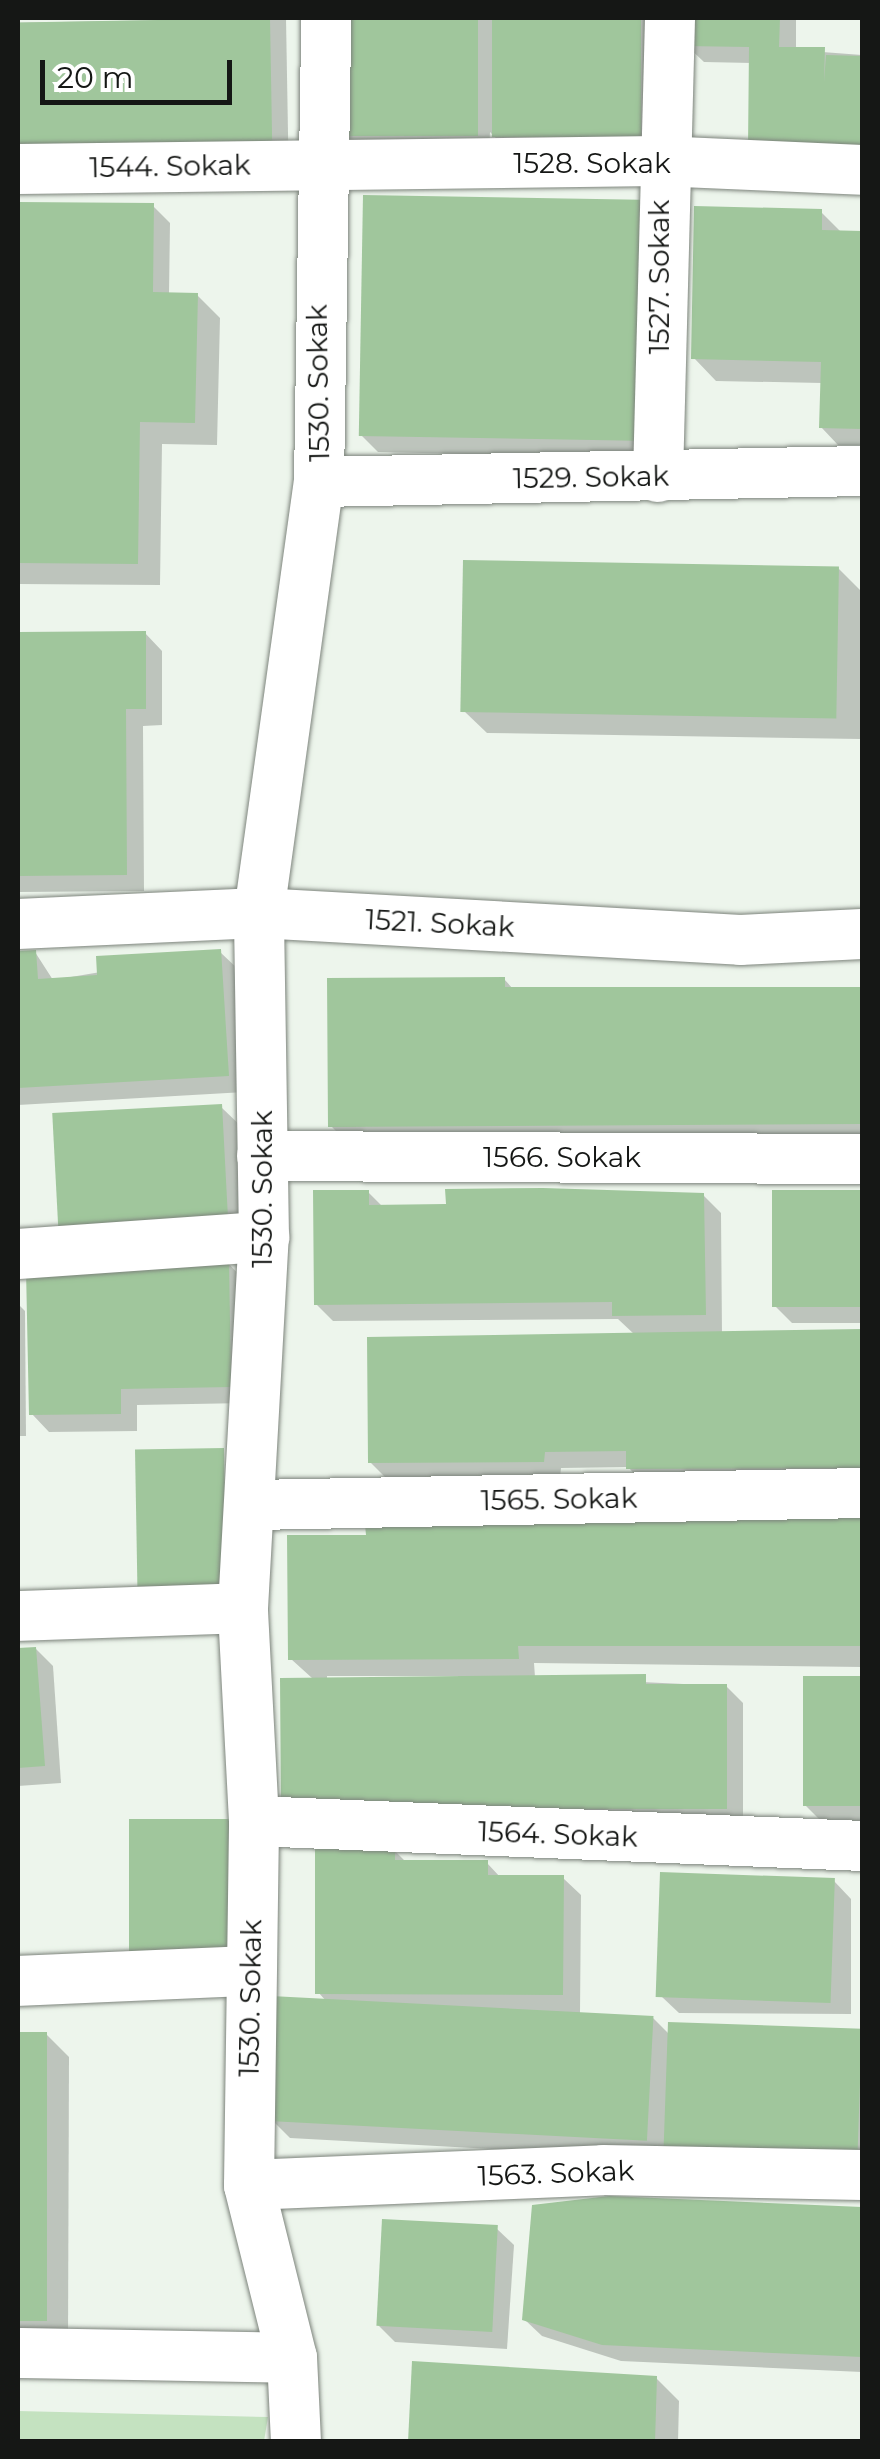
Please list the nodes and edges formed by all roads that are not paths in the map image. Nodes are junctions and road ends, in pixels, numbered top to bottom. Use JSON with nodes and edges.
{"nodes":[{"id":1,"x":326,"y":18,"type":"edge"},
{"id":2,"x":670,"y":18,"type":"edge"},
{"id":3,"x":660,"y":161,"type":"junction"},
{"id":4,"x":322,"y":164,"type":"junction"},
{"id":5,"x":18,"y":169,"type":"edge"},
{"id":6,"x":862,"y":170,"type":"edge"},
{"id":7,"x":862,"y":471,"type":"edge"},
{"id":8,"x":658,"y":477,"type":"junction"},
{"id":9,"x":319,"y":482,"type":"junction"},
{"id":10,"x":259,"y":913,"type":"junction"},
{"id":11,"x":18,"y":924,"type":"edge"},
{"id":12,"x":862,"y":934,"type":"edge"},
{"id":13,"x":262,"y":1156,"type":"junction"},
{"id":14,"x":862,"y":1159,"type":"edge"},
{"id":15,"x":264,"y":1238,"type":"junction"},
{"id":16,"x":18,"y":1254,"type":"edge"},
{"id":17,"x":862,"y":1493,"type":"edge"},
{"id":18,"x":255,"y":1505,"type":"junction"},
{"id":19,"x":243,"y":1608,"type":"junction"},
{"id":20,"x":18,"y":1616,"type":"edge"},
{"id":21,"x":254,"y":1821,"type":"junction"},
{"id":22,"x":862,"y":1846,"type":"edge"},
{"id":23,"x":248,"y":1972,"type":"junction"},
{"id":24,"x":18,"y":1981,"type":"edge"},
{"id":25,"x":862,"y":2174,"type":"edge"},
{"id":26,"x":249,"y":2186,"type":"junction"},
{"id":27,"x":18,"y":2353,"type":"edge"},
{"id":28,"x":292,"y":2358,"type":"junction"},
{"id":29,"x":296,"y":2442,"type":"edge"}],
"edges":[{"from":1,"to":4,"type":"street","name":"1530. Sokak"},
{"from":2,"to":3,"type":"street","name":"1527. Sokak"},
{"from":3,"to":4,"type":"street","name":"1528. Sokak"},
{"from":3,"to":6,"type":"street","name":"1528. Sokak"},
{"from":3,"to":8,"type":"street","name":"1527. Sokak"},
{"from":4,"to":5,"type":"street","name":"1544. Sokak"},
{"from":4,"to":9,"type":"street","name":"1530. Sokak"},
{"from":7,"to":8,"type":"street","name":"1529. Sokak"},
{"from":8,"to":9,"type":"street","name":"1529. Sokak"},
{"from":9,"to":10,"type":"street","name":"1530. Sokak"},
{"from":10,"to":11,"type":"street","name":"1521. Sokak"},
{"from":10,"to":12,"type":"street","name":"1521. Sokak"},
{"from":10,"to":13,"type":"street","name":"1530. Sokak"},
{"from":13,"to":14,"type":"street","name":"1566. Sokak"},
{"from":13,"to":15,"type":"street","name":"1530. Sokak"},
{"from":15,"to":16,"type":"street"},
{"from":15,"to":18,"type":"street","name":"1530. Sokak"},
{"from":17,"to":18,"type":"street","name":"1565. Sokak"},
{"from":18,"to":19,"type":"street","name":"1530. Sokak"},
{"from":19,"to":20,"type":"street"},
{"from":19,"to":21,"type":"street","name":"1530. Sokak"},
{"from":21,"to":22,"type":"street","name":"1564. Sokak"},
{"from":21,"to":23,"type":"street","name":"1530. Sokak"},
{"from":23,"to":24,"type":"street"},
{"from":23,"to":26,"type":"street","name":"1530. Sokak"},
{"from":25,"to":26,"type":"street","name":"1563. Sokak"},
{"from":26,"to":28,"type":"street","name":"1530. Sokak"},
{"from":27,"to":28,"type":"street"},
{"from":28,"to":29,"type":"street","name":"1530. Sokak"}]}
